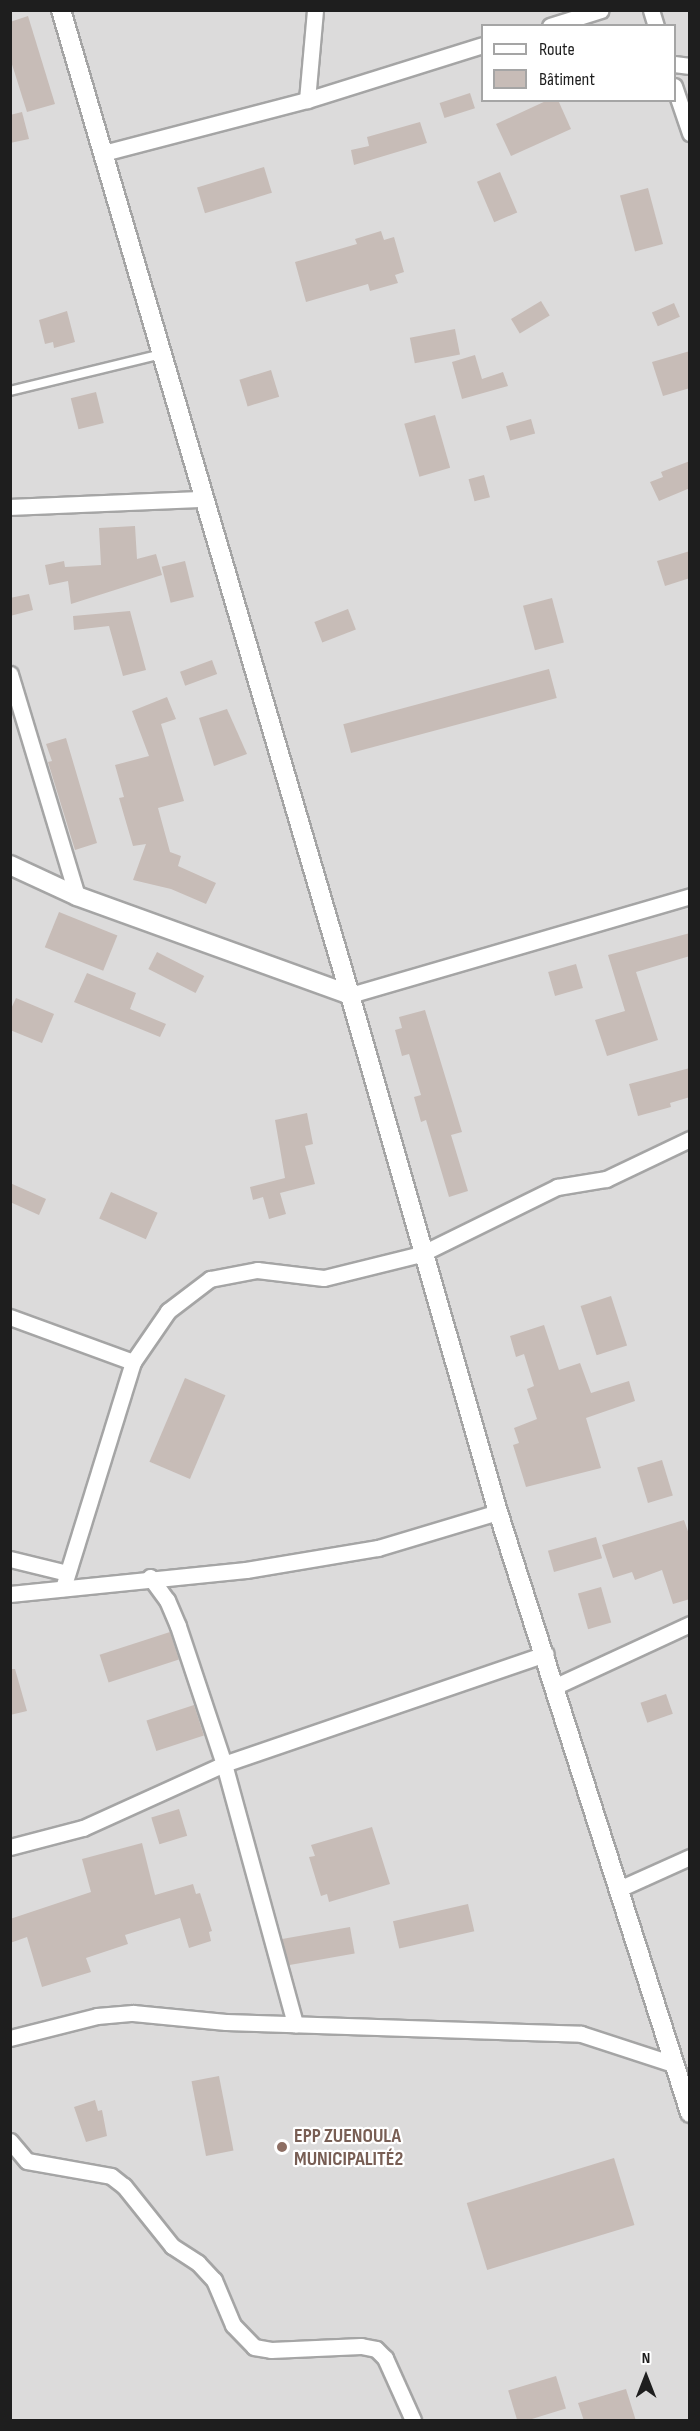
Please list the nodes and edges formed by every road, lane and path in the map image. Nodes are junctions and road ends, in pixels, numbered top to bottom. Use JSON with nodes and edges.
{"nodes":[{"id":1,"x":61,"y":10,"type":"edge"},
{"id":2,"x":315,"y":10,"type":"edge"},
{"id":3,"x":601,"y":10,"type":"edge"},
{"id":4,"x":556,"y":24,"type":"edge"},
{"id":5,"x":481,"y":46,"type":"edge"},
{"id":6,"x":676,"y":89,"type":"edge"},
{"id":7,"x":307,"y":100,"type":"junction"},
{"id":8,"x":690,"y":133,"type":"edge"},
{"id":9,"x":103,"y":153,"type":"junction"},
{"id":10,"x":162,"y":354,"type":"junction"},
{"id":11,"x":10,"y":391,"type":"edge"},
{"id":12,"x":204,"y":499,"type":"junction"},
{"id":13,"x":10,"y":507,"type":"edge"},
{"id":14,"x":10,"y":674,"type":"edge"},
{"id":15,"x":10,"y":865,"type":"edge"},
{"id":16,"x":77,"y":896,"type":"junction"},
{"id":17,"x":690,"y":896,"type":"edge"},
{"id":18,"x":350,"y":995,"type":"junction"},
{"id":19,"x":690,"y":1139,"type":"edge"},
{"id":20,"x":421,"y":1254,"type":"junction"},
{"id":21,"x":10,"y":1317,"type":"edge"},
{"id":22,"x":133,"y":1362,"type":"junction"},
{"id":23,"x":498,"y":1512,"type":"junction"},
{"id":24,"x":10,"y":1559,"type":"edge"},
{"id":25,"x":66,"y":1573,"type":"junction"},
{"id":26,"x":150,"y":1577,"type":"junction"},
{"id":27,"x":63,"y":1588,"type":"junction"},
{"id":28,"x":10,"y":1594,"type":"edge"},
{"id":29,"x":690,"y":1624,"type":"edge"},
{"id":30,"x":546,"y":1654,"type":"junction"},
{"id":31,"x":556,"y":1686,"type":"junction"},
{"id":32,"x":224,"y":1764,"type":"junction"},
{"id":33,"x":10,"y":1847,"type":"edge"},
{"id":34,"x":690,"y":1857,"type":"edge"},
{"id":35,"x":621,"y":1888,"type":"junction"},
{"id":36,"x":295,"y":2024,"type":"junction"},
{"id":37,"x":10,"y":2038,"type":"edge"},
{"id":38,"x":673,"y":2064,"type":"junction"},
{"id":39,"x":688,"y":2105,"type":"edge"},
{"id":40,"x":10,"y":2141,"type":"edge"},
{"id":41,"x":413,"y":2421,"type":"edge"}],
"edges":[{"from":1,"to":9,"type":"street"},
{"from":2,"to":7,"type":"street"},
{"from":3,"to":4,"type":"street"},
{"from":5,"to":7,"type":"street"},
{"from":6,"to":8,"type":"street"},
{"from":7,"to":9,"type":"street"},
{"from":9,"to":10,"type":"street"},
{"from":10,"to":11,"type":"lane"},
{"from":10,"to":12,"type":"street"},
{"from":12,"to":13,"type":"street"},
{"from":12,"to":18,"type":"street"},
{"from":14,"to":16,"type":"street"},
{"from":15,"to":16,"type":"street"},
{"from":16,"to":18,"type":"street"},
{"from":17,"to":18,"type":"street"},
{"from":18,"to":20,"type":"street"},
{"from":19,"to":20,"type":"street"},
{"from":20,"to":22,"type":"street"},
{"from":20,"to":23,"type":"street"},
{"from":21,"to":22,"type":"street"},
{"from":22,"to":25,"type":"street"},
{"from":23,"to":26,"type":"street"},
{"from":23,"to":30,"type":"street"},
{"from":24,"to":25,"type":"street"},
{"from":25,"to":27,"type":"street"},
{"from":26,"to":27,"type":"street"},
{"from":26,"to":32,"type":"street"},
{"from":27,"to":28,"type":"street"},
{"from":29,"to":31,"type":"street"},
{"from":30,"to":31,"type":"street"},
{"from":30,"to":32,"type":"street"},
{"from":31,"to":35,"type":"street"},
{"from":32,"to":33,"type":"street"},
{"from":32,"to":36,"type":"street"},
{"from":34,"to":35,"type":"street"},
{"from":35,"to":38,"type":"street"},
{"from":36,"to":37,"type":"street"},
{"from":36,"to":38,"type":"street"},
{"from":38,"to":39,"type":"street"},
{"from":40,"to":41,"type":"street"}]}
